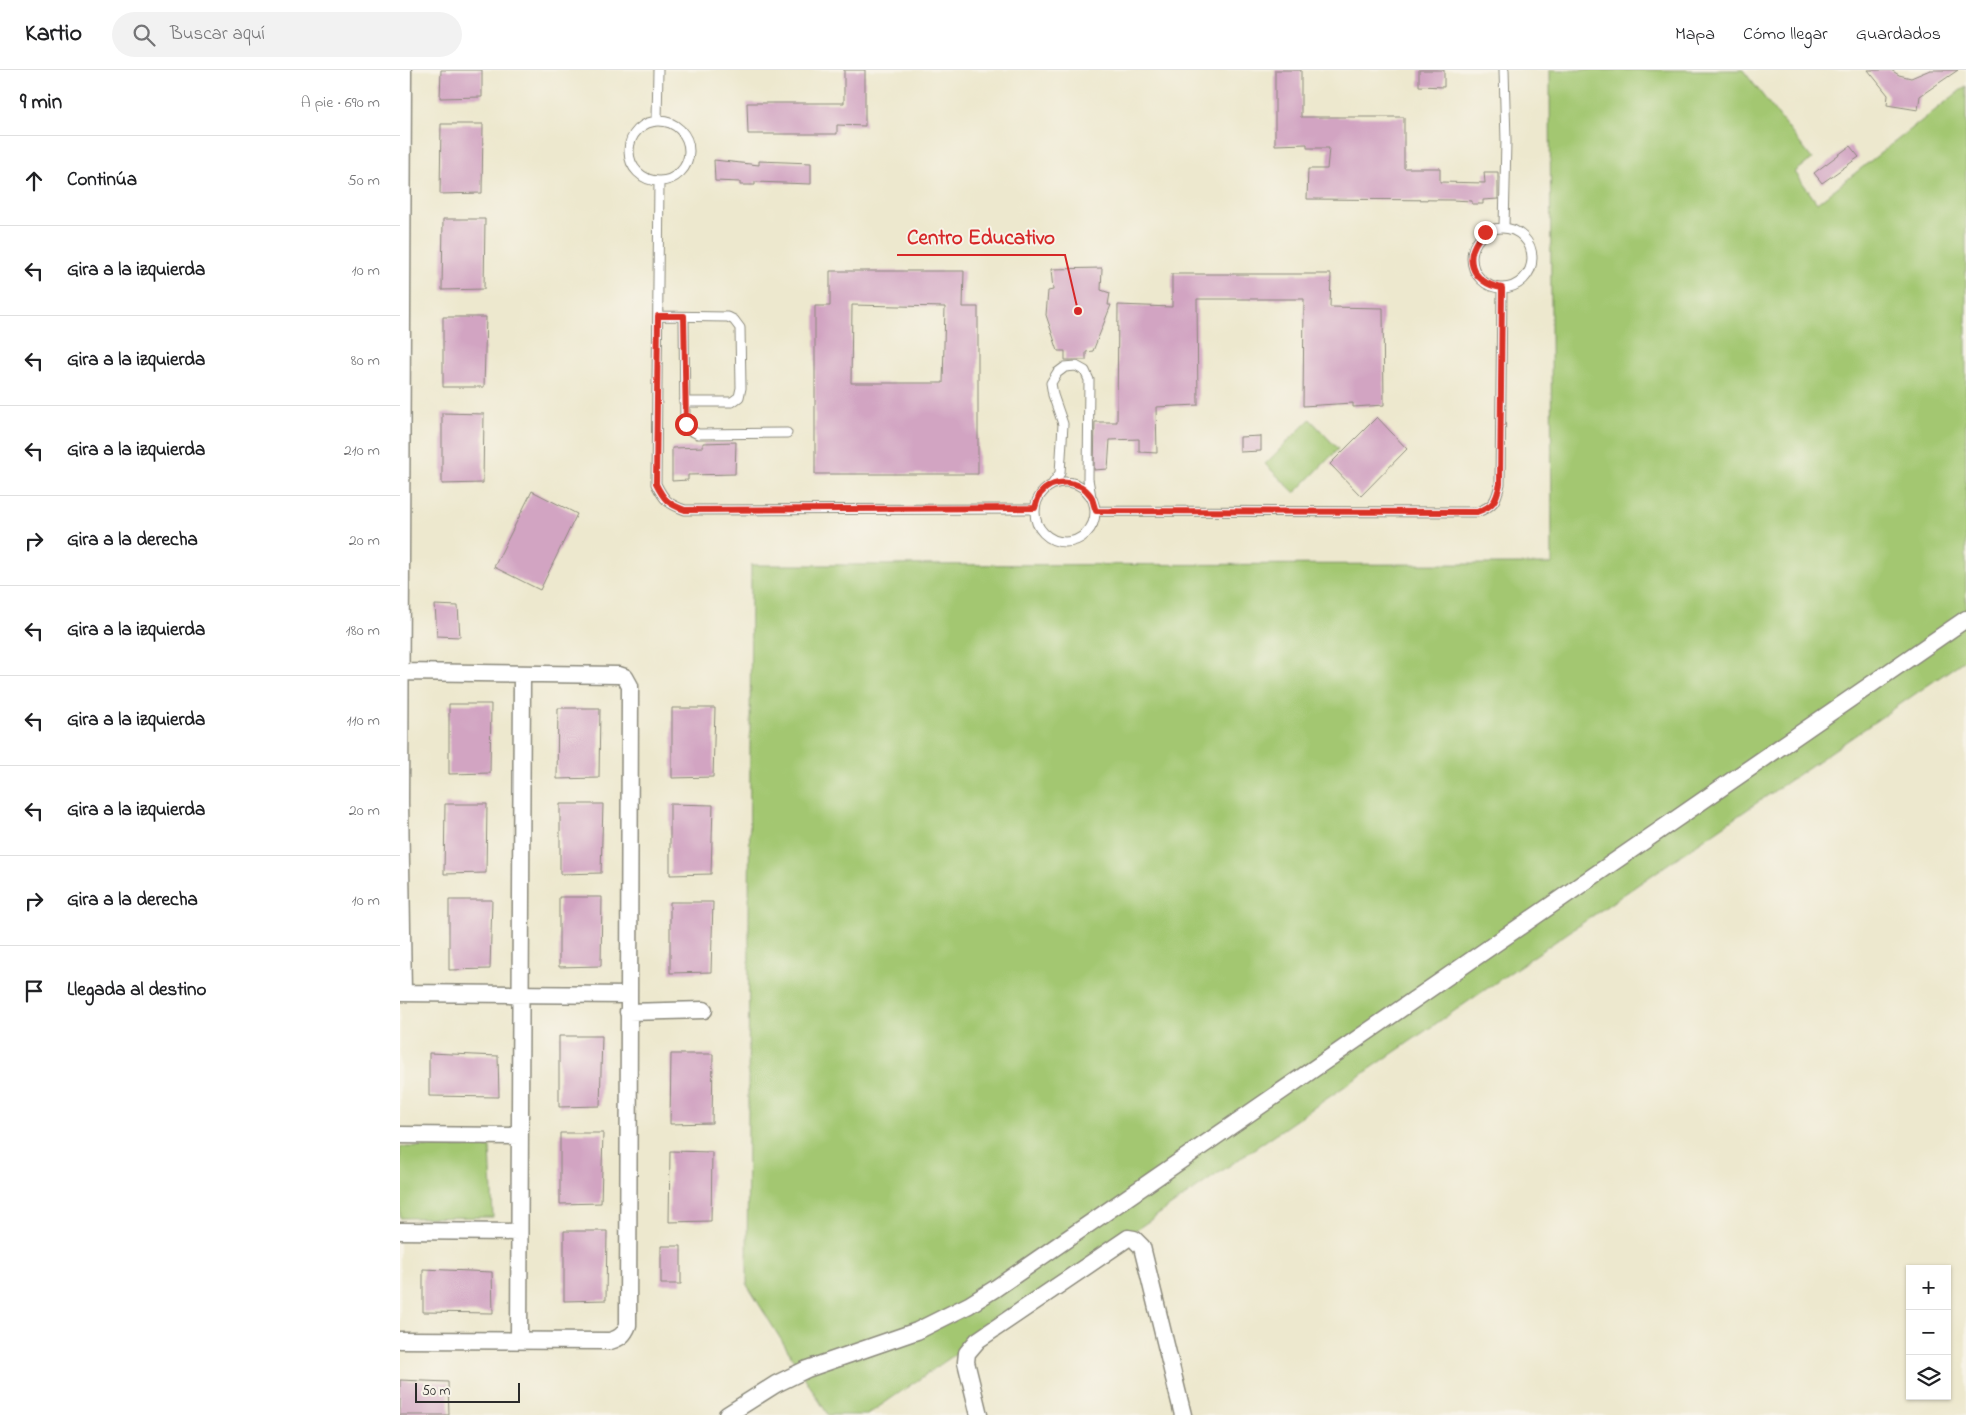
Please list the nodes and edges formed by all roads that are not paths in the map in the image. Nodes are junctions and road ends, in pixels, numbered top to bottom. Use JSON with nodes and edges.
{"nodes":[{"id":1,"x":403,"y":70,"type":"edge"},
{"id":2,"x":658,"y":70,"type":"edge"},
{"id":3,"x":1504,"y":70,"type":"edge"},
{"id":4,"x":657,"y":120,"type":"junction"},
{"id":5,"x":659,"y":181,"type":"junction"},
{"id":6,"x":402,"y":185,"type":"edge"},
{"id":7,"x":402,"y":209,"type":"edge"},
{"id":8,"x":1504,"y":227,"type":"junction"},
{"id":9,"x":1502,"y":288,"type":"junction"},
{"id":10,"x":658,"y":316,"type":"junction"},
{"id":11,"x":684,"y":316,"type":"junction"},
{"id":12,"x":684,"y":402,"type":"junction"},
{"id":13,"x":787,"y":433,"type":"dead end"},
{"id":14,"x":1052,"y":485,"type":"junction"},
{"id":15,"x":1091,"y":497,"type":"junction"},
{"id":16,"x":1035,"y":508,"type":"junction"},
{"id":17,"x":1096,"y":511,"type":"junction"},
{"id":18,"x":401,"y":519,"type":"edge"},
{"id":19,"x":401,"y":545,"type":"edge"},
{"id":20,"x":1966,"y":619,"type":"edge"},
{"id":21,"x":401,"y":672,"type":"edge"},
{"id":22,"x":522,"y":674,"type":"junction"},
{"id":23,"x":402,"y":993,"type":"edge"},
{"id":24,"x":519,"y":994,"type":"junction"},
{"id":25,"x":629,"y":1004,"type":"junction"},
{"id":26,"x":704,"y":1010,"type":"dead end"},
{"id":27,"x":400,"y":1135,"type":"edge"},
{"id":28,"x":519,"y":1136,"type":"junction"},
{"id":29,"x":400,"y":1231,"type":"edge"},
{"id":30,"x":519,"y":1232,"type":"junction"},
{"id":31,"x":400,"y":1340,"type":"edge"},
{"id":32,"x":519,"y":1340,"type":"junction"},
{"id":33,"x":727,"y":1415,"type":"edge"},
{"id":34,"x":979,"y":1415,"type":"edge"},
{"id":35,"x":1183,"y":1415,"type":"edge"}],
"edges":[{"from":1,"to":6,"type":"street"},
{"from":2,"to":4,"type":"lane"},
{"from":3,"to":8,"type":"lane"},
{"from":4,"to":5,"type":"lane"},
{"from":4,"to":5,"type":"lane"},
{"from":5,"to":10,"type":"lane"},
{"from":6,"to":7,"type":"street"},
{"from":7,"to":18,"type":"street"},
{"from":8,"to":9,"type":"lane"},
{"from":8,"to":9,"type":"lane"},
{"from":9,"to":17,"type":"lane"},
{"from":10,"to":11,"type":"lane"},
{"from":10,"to":16,"type":"lane"},
{"from":11,"to":12,"type":"lane"},
{"from":11,"to":12,"type":"lane"},
{"from":12,"to":13,"type":"lane"},
{"from":14,"to":15,"type":"lane"},
{"from":14,"to":15,"type":"lane"},
{"from":14,"to":16,"type":"lane"},
{"from":15,"to":17,"type":"lane"},
{"from":16,"to":17,"type":"lane"},
{"from":18,"to":19,"type":"street"},
{"from":19,"to":21,"type":"street"},
{"from":20,"to":33,"type":"street"},
{"from":21,"to":22,"type":"street"},
{"from":21,"to":23,"type":"street"},
{"from":22,"to":24,"type":"street"},
{"from":22,"to":25,"type":"street"},
{"from":23,"to":24,"type":"street"},
{"from":24,"to":25,"type":"street"},
{"from":24,"to":28,"type":"street"},
{"from":25,"to":26,"type":"street"},
{"from":25,"to":32,"type":"street"},
{"from":27,"to":28,"type":"street"},
{"from":28,"to":30,"type":"street"},
{"from":29,"to":30,"type":"street"},
{"from":30,"to":32,"type":"street"},
{"from":31,"to":32,"type":"street"},
{"from":34,"to":35,"type":"street"}]}
